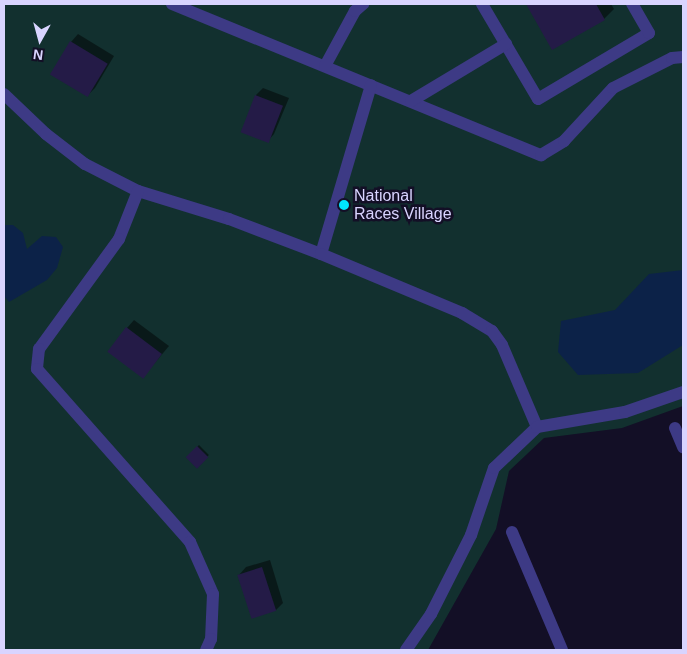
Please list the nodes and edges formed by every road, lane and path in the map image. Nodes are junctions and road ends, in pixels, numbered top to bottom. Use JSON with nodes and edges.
{"nodes":[{"id":1,"x":172,"y":4,"type":"edge"},
{"id":2,"x":363,"y":4,"type":"edge"},
{"id":3,"x":482,"y":4,"type":"edge"},
{"id":4,"x":632,"y":4,"type":"edge"},
{"id":5,"x":506,"y":44,"type":"junction"},
{"id":6,"x":683,"y":57,"type":"edge"},
{"id":7,"x":325,"y":66,"type":"junction"},
{"id":8,"x":372,"y":85,"type":"junction"},
{"id":9,"x":4,"y":94,"type":"edge"},
{"id":10,"x":411,"y":101,"type":"junction"},
{"id":11,"x":138,"y":191,"type":"junction"},
{"id":12,"x":321,"y":254,"type":"junction"},
{"id":13,"x":683,"y":392,"type":"edge"},
{"id":14,"x":537,"y":427,"type":"junction"},
{"id":15,"x":675,"y":428,"type":"dead end"},
{"id":16,"x":683,"y":447,"type":"edge"},
{"id":17,"x":512,"y":532,"type":"dead end"},
{"id":18,"x":206,"y":650,"type":"edge"},
{"id":19,"x":406,"y":650,"type":"edge"},
{"id":20,"x":562,"y":650,"type":"edge"}],
"edges":[{"from":1,"to":7,"type":"street"},
{"from":2,"to":7,"type":"street"},
{"from":3,"to":5,"type":"street"},
{"from":4,"to":5,"type":"street"},
{"from":5,"to":10,"type":"street"},
{"from":6,"to":10,"type":"street"},
{"from":7,"to":8,"type":"street"},
{"from":8,"to":10,"type":"street"},
{"from":8,"to":12,"type":"street"},
{"from":9,"to":11,"type":"street"},
{"from":11,"to":12,"type":"street"},
{"from":11,"to":18,"type":"street"},
{"from":12,"to":14,"type":"street"},
{"from":13,"to":14,"type":"street"},
{"from":14,"to":19,"type":"street"},
{"from":15,"to":16,"type":"street"},
{"from":17,"to":20,"type":"street"}]}
